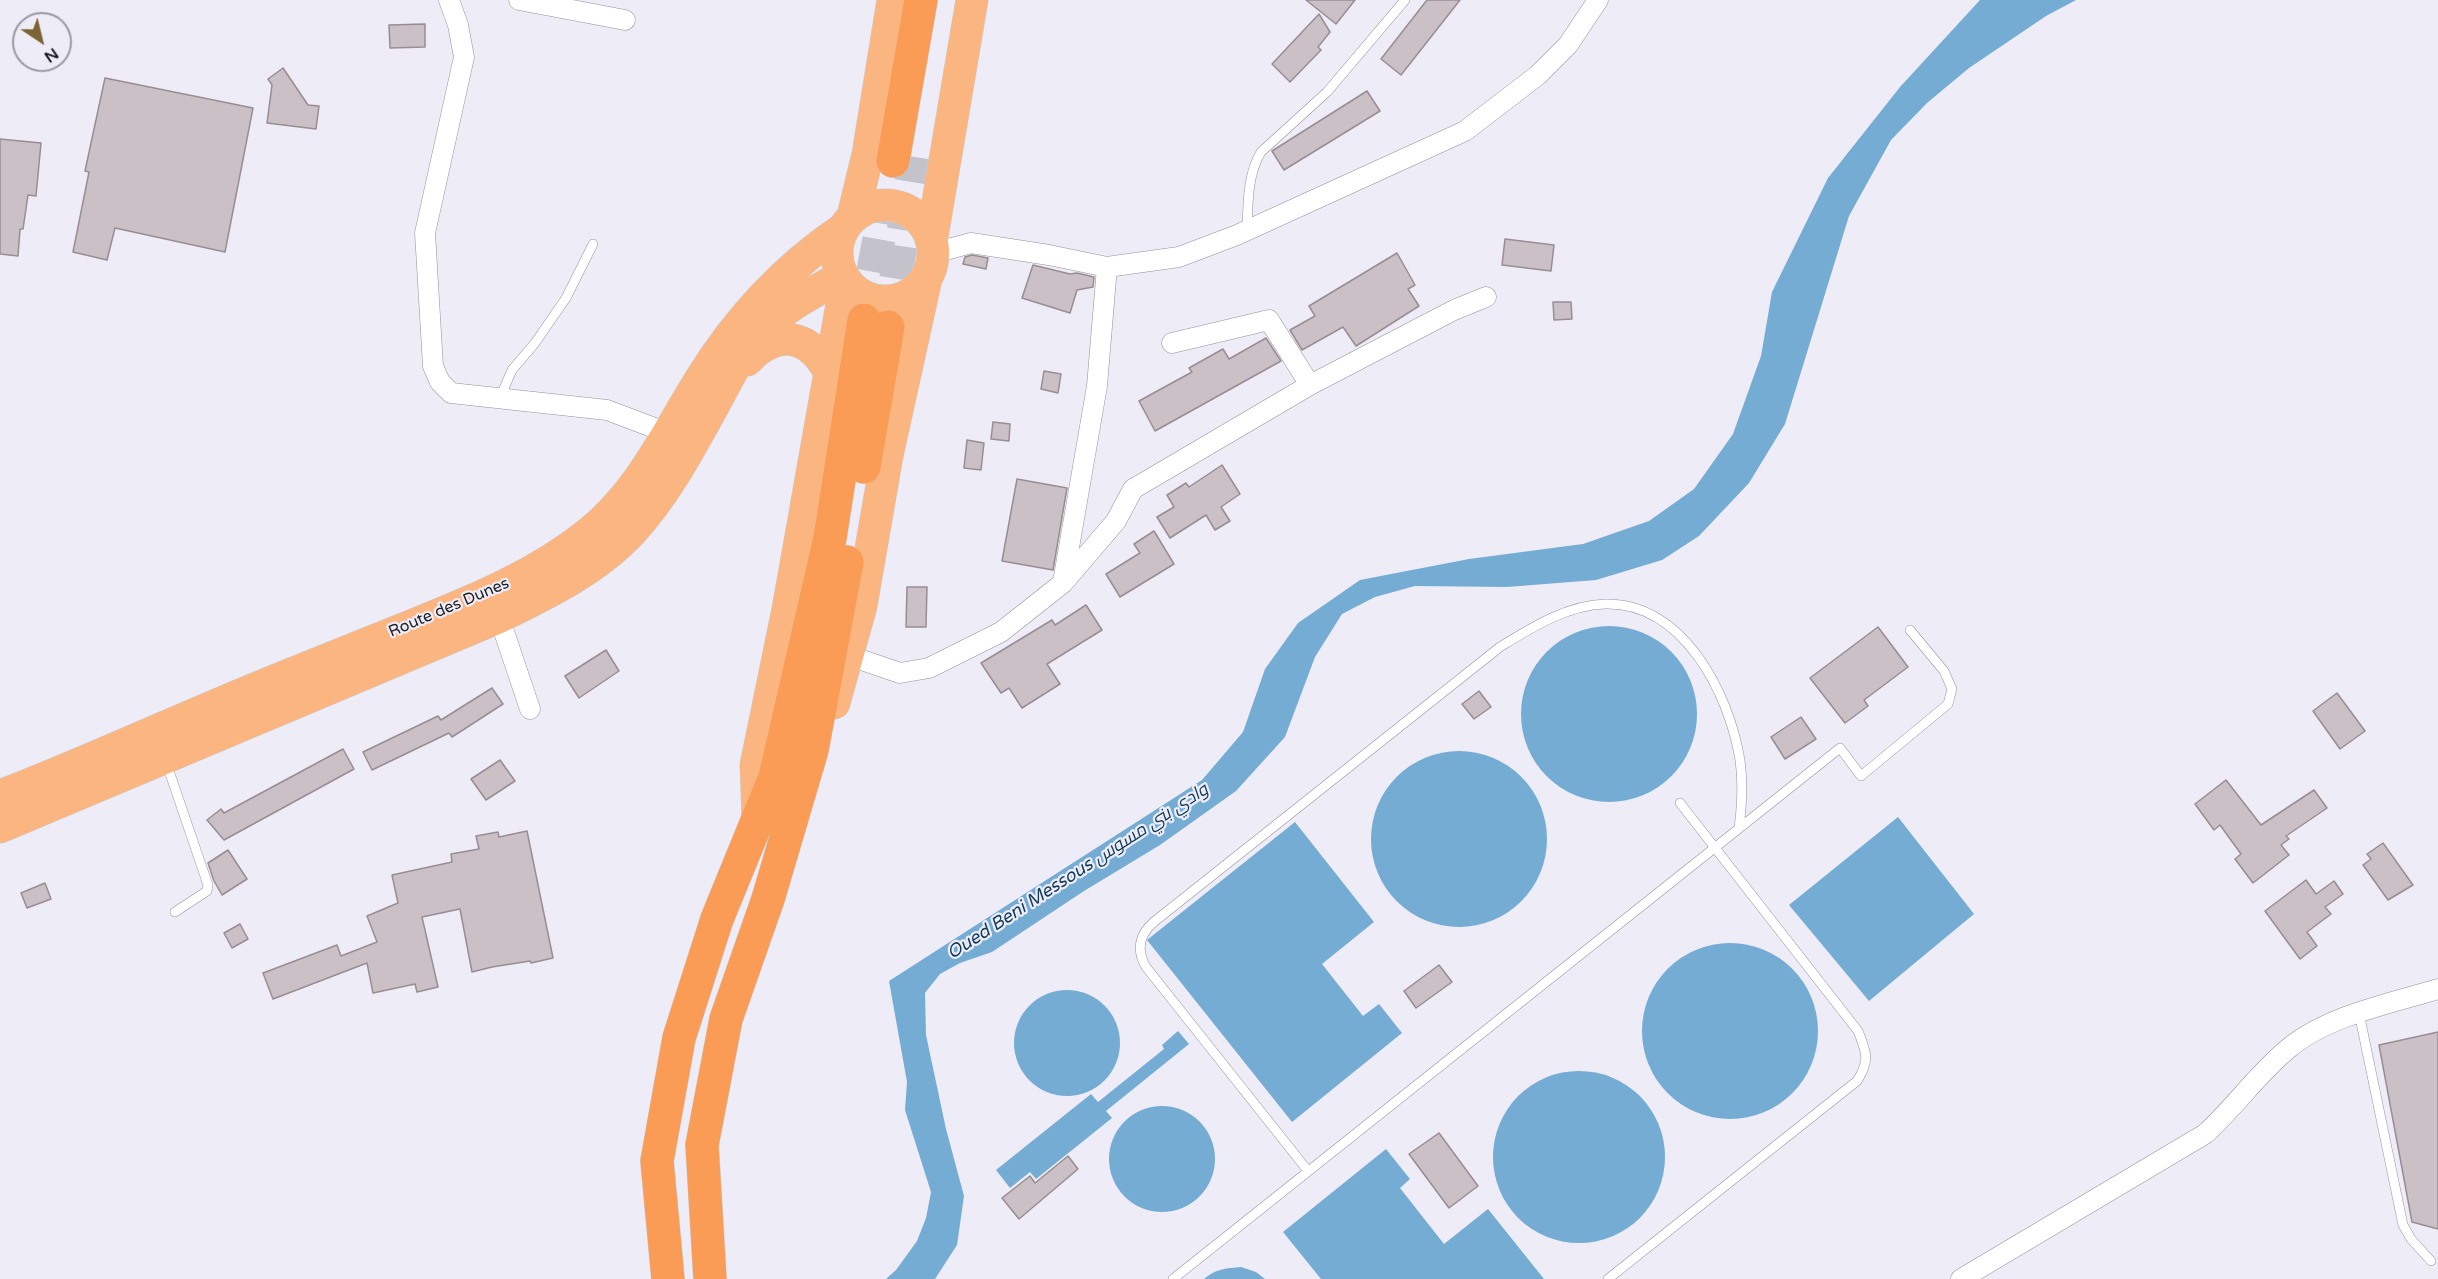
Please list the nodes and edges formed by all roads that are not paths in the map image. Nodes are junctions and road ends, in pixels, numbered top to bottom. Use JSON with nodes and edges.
{"nodes":[{"id":1,"x":448,"y":0,"type":"edge"},
{"id":2,"x":519,"y":0,"type":"edge"},
{"id":3,"x":893,"y":0,"type":"edge"},
{"id":4,"x":921,"y":0,"type":"edge"},
{"id":5,"x":936,"y":0,"type":"edge"},
{"id":6,"x":972,"y":0,"type":"edge"},
{"id":7,"x":1405,"y":0,"type":"edge"},
{"id":8,"x":1598,"y":0,"type":"edge"},
{"id":9,"x":625,"y":20,"type":"dead end"},
{"id":10,"x":848,"y":223,"type":"junction"},
{"id":11,"x":1247,"y":231,"type":"junction"},
{"id":12,"x":592,"y":244,"type":"dead end"},
{"id":13,"x":931,"y":256,"type":"junction"},
{"id":14,"x":1107,"y":267,"type":"junction"},
{"id":15,"x":844,"y":278,"type":"junction"},
{"id":16,"x":1486,"y":297,"type":"dead end"},
{"id":17,"x":1172,"y":343,"type":"dead end"},
{"id":18,"x":829,"y":371,"type":"junction"},
{"id":19,"x":731,"y":374,"type":"junction"},
{"id":20,"x":1310,"y":385,"type":"junction"},
{"id":21,"x":499,"y":400,"type":"junction"},
{"id":22,"x":668,"y":433,"type":"junction"},
{"id":23,"x":1063,"y":583,"type":"junction"},
{"id":24,"x":499,"y":617,"type":"junction"},
{"id":25,"x":1910,"y":630,"type":"dead end"},
{"id":26,"x":847,"y":655,"type":"junction"},
{"id":27,"x":530,"y":709,"type":"dead end"},
{"id":28,"x":812,"y":750,"type":"junction"},
{"id":29,"x":164,"y":757,"type":"junction"},
{"id":30,"x":0,"y":796,"type":"edge"},
{"id":31,"x":1680,"y":803,"type":"dead end"},
{"id":32,"x":758,"y":825,"type":"junction"},
{"id":33,"x":0,"y":827,"type":"edge"},
{"id":34,"x":1740,"y":828,"type":"junction"},
{"id":35,"x":1714,"y":848,"type":"junction"},
{"id":36,"x":174,"y":912,"type":"dead end"},
{"id":37,"x":2438,"y":989,"type":"edge"},
{"id":38,"x":2359,"y":1013,"type":"junction"},
{"id":39,"x":1308,"y":1171,"type":"junction"},
{"id":40,"x":2431,"y":1261,"type":"dead end"},
{"id":41,"x":668,"y":1279,"type":"edge"},
{"id":42,"x":710,"y":1279,"type":"edge"},
{"id":43,"x":1173,"y":1279,"type":"edge"},
{"id":44,"x":1608,"y":1279,"type":"edge"},
{"id":45,"x":1961,"y":1279,"type":"edge"}],
"edges":[{"from":1,"to":21,"type":"street"},
{"from":2,"to":9,"type":"street"},
{"from":3,"to":10,"type":"main road"},
{"from":4,"to":5,"type":"highway"},
{"from":6,"to":13,"type":"main road"},
{"from":7,"to":11,"type":"lane"},
{"from":8,"to":11,"type":"street"},
{"from":10,"to":13,"type":"main road"},
{"from":10,"to":15,"type":"main road"},
{"from":10,"to":22,"type":"main road","name":"Route des Dunes"},
{"from":11,"to":14,"type":"street"},
{"from":12,"to":21,"type":"lane"},
{"from":13,"to":14,"type":"street"},
{"from":13,"to":15,"type":"main road"},
{"from":13,"to":26,"type":"main road"},
{"from":14,"to":23,"type":"street"},
{"from":15,"to":18,"type":"main road"},
{"from":15,"to":19,"type":"main road","name":"Route des Dunes"},
{"from":16,"to":20,"type":"street"},
{"from":17,"to":20,"type":"street"},
{"from":18,"to":19,"type":"main road"},
{"from":18,"to":32,"type":"main road"},
{"from":19,"to":24,"type":"main road","name":"Route des Dunes"},
{"from":20,"to":23,"type":"street"},
{"from":21,"to":22,"type":"street"},
{"from":22,"to":30,"type":"main road","name":"Route des Dunes"},
{"from":23,"to":26,"type":"street"},
{"from":24,"to":27,"type":"street"},
{"from":24,"to":29,"type":"main road","name":"Route des Dunes"},
{"from":25,"to":34,"type":"lane"},
{"from":26,"to":28,"type":"main road"},
{"from":28,"to":32,"type":"highway"},
{"from":28,"to":42,"type":"highway"},
{"from":29,"to":33,"type":"main road","name":"Route des Dunes"},
{"from":29,"to":36,"type":"lane"},
{"from":31,"to":35,"type":"lane"},
{"from":32,"to":41,"type":"highway"},
{"from":34,"to":35,"type":"lane"},
{"from":34,"to":39,"type":"lane"},
{"from":35,"to":39,"type":"lane"},
{"from":35,"to":44,"type":"lane"},
{"from":37,"to":38,"type":"street"},
{"from":38,"to":40,"type":"lane"},
{"from":38,"to":45,"type":"street"},
{"from":39,"to":43,"type":"lane"}]}
